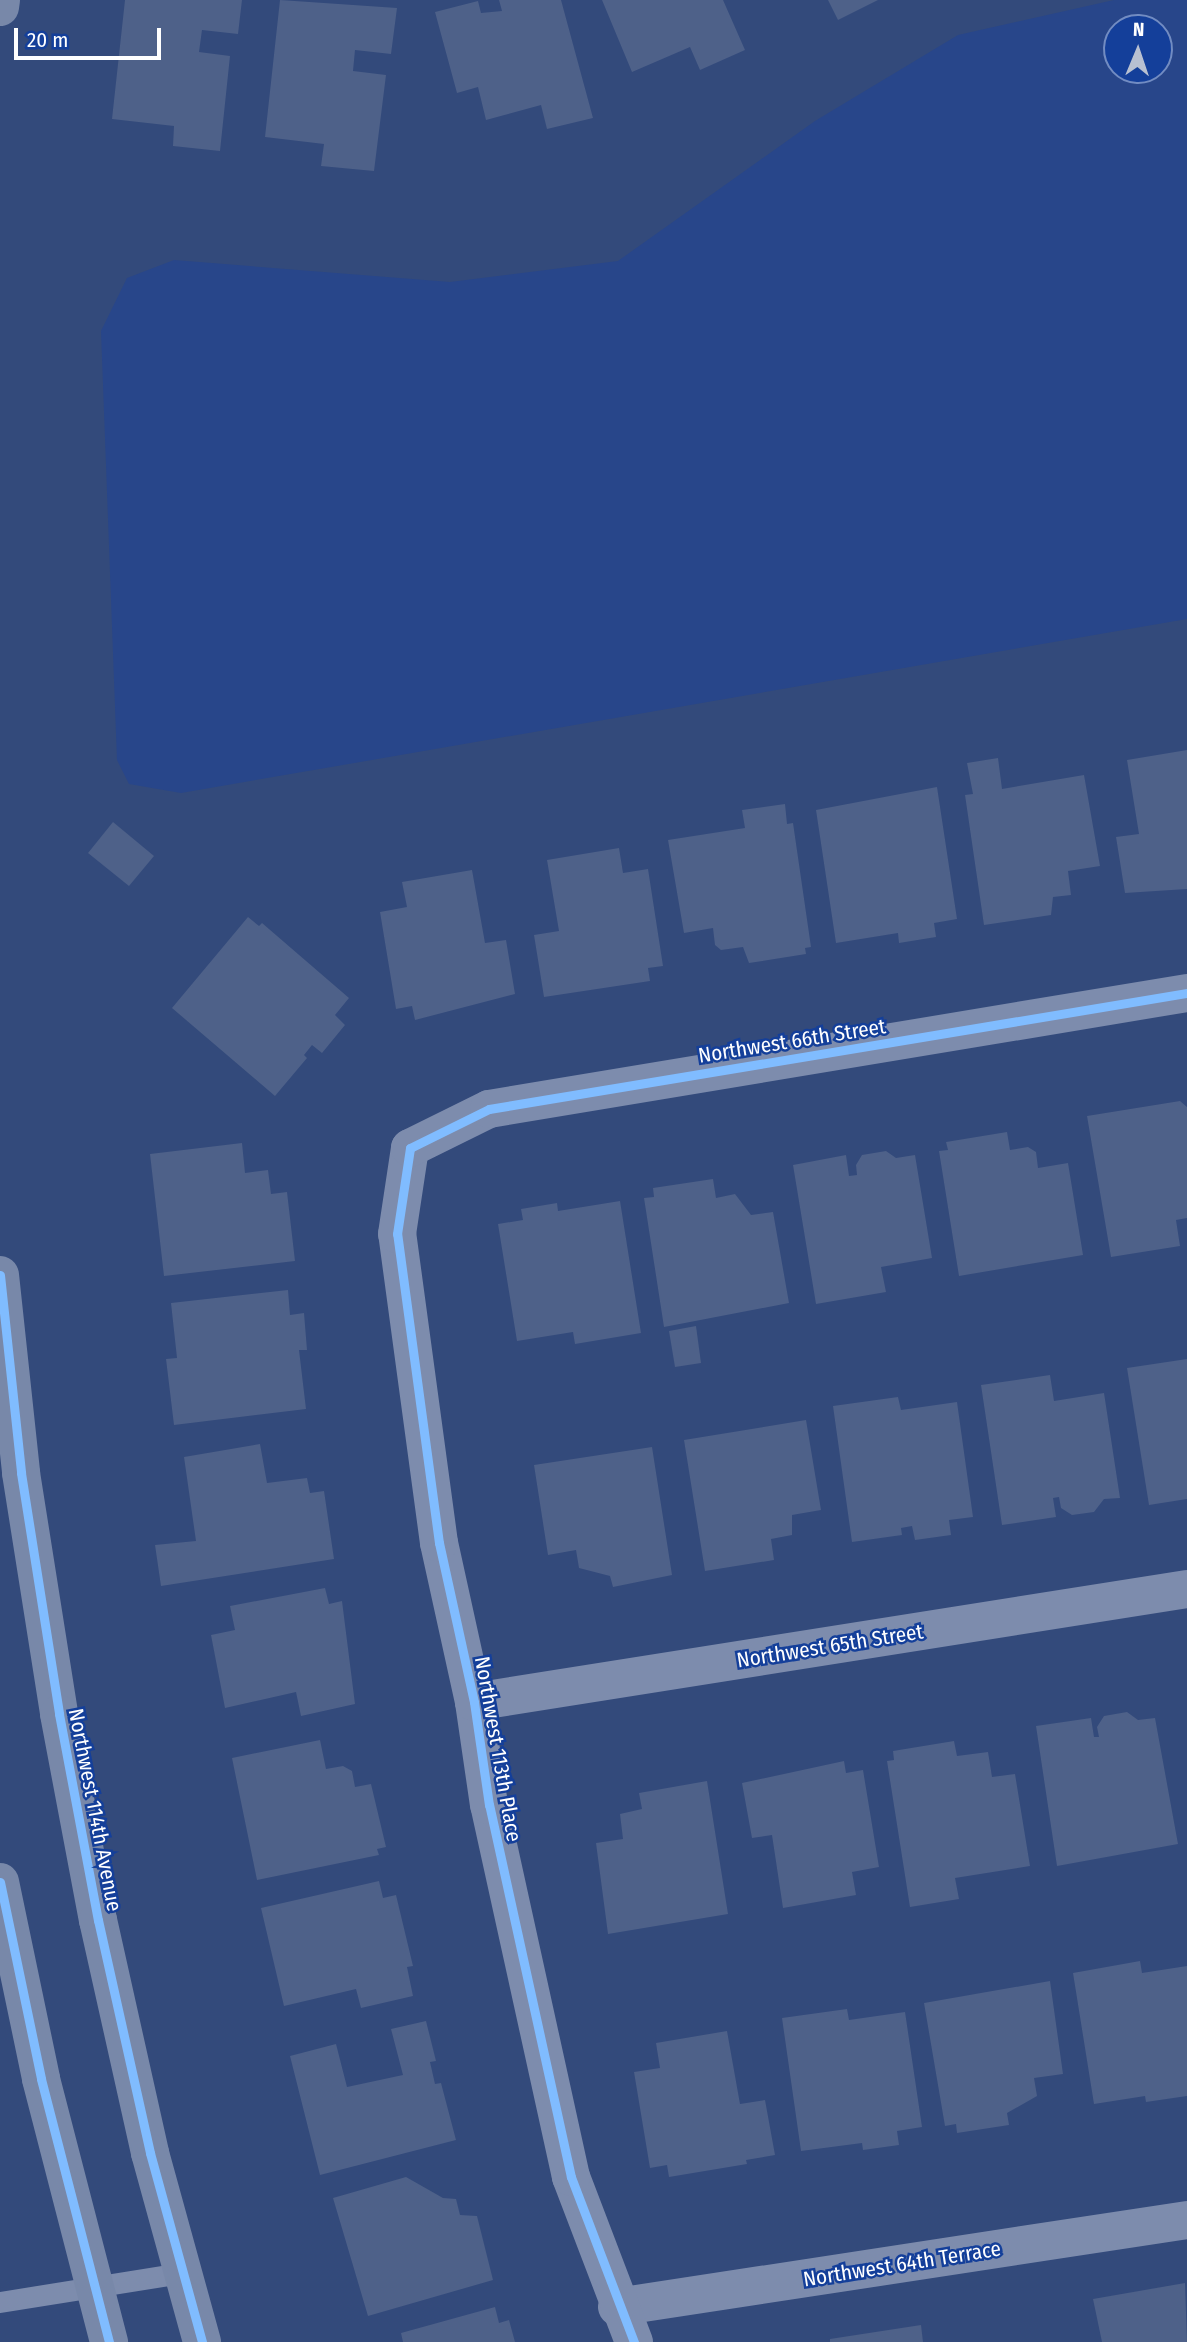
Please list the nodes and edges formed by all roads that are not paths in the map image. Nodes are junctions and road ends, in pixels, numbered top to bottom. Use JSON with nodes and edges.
{"nodes":[{"id":1,"x":1,"y":0,"type":"edge"},
{"id":2,"x":0,"y":7,"type":"edge"},
{"id":3,"x":1187,"y":993,"type":"edge"},
{"id":4,"x":410,"y":1148,"type":"joint"},
{"id":5,"x":0,"y":1275,"type":"edge"},
{"id":6,"x":1187,"y":1589,"type":"edge"},
{"id":7,"x":474,"y":1702,"type":"junction"},
{"id":8,"x":0,"y":1882,"type":"edge"},
{"id":9,"x":1187,"y":2220,"type":"edge"},
{"id":10,"x":182,"y":2273,"type":"junction"},
{"id":11,"x":94,"y":2287,"type":"junction"},
{"id":12,"x":0,"y":2302,"type":"edge"},
{"id":13,"x":617,"y":2307,"type":"junction"},
{"id":14,"x":109,"y":2342,"type":"edge"},
{"id":15,"x":202,"y":2342,"type":"edge"},
{"id":16,"x":634,"y":2342,"type":"edge"}],
"edges":[{"from":1,"to":2,"type":"street"},
{"from":3,"to":4,"type":"street","name":"Northwest 66th Street"},
{"from":4,"to":7,"type":"street","name":"Northwest 113th Place"},
{"from":5,"to":10,"type":"street","name":"Northwest 114th Avenue"},
{"from":6,"to":7,"type":"street","name":"Northwest 65th Street"},
{"from":7,"to":13,"type":"street","name":"Northwest 113th Place"},
{"from":8,"to":11,"type":"street"},
{"from":9,"to":13,"type":"street","name":"Northwest 64th Terrace"},
{"from":10,"to":11,"type":"lane"},
{"from":10,"to":15,"type":"street","name":"Northwest 114th Avenue"},
{"from":11,"to":12,"type":"lane"},
{"from":11,"to":14,"type":"street"},
{"from":13,"to":16,"type":"street","name":"Northwest 113th Place"}]}
